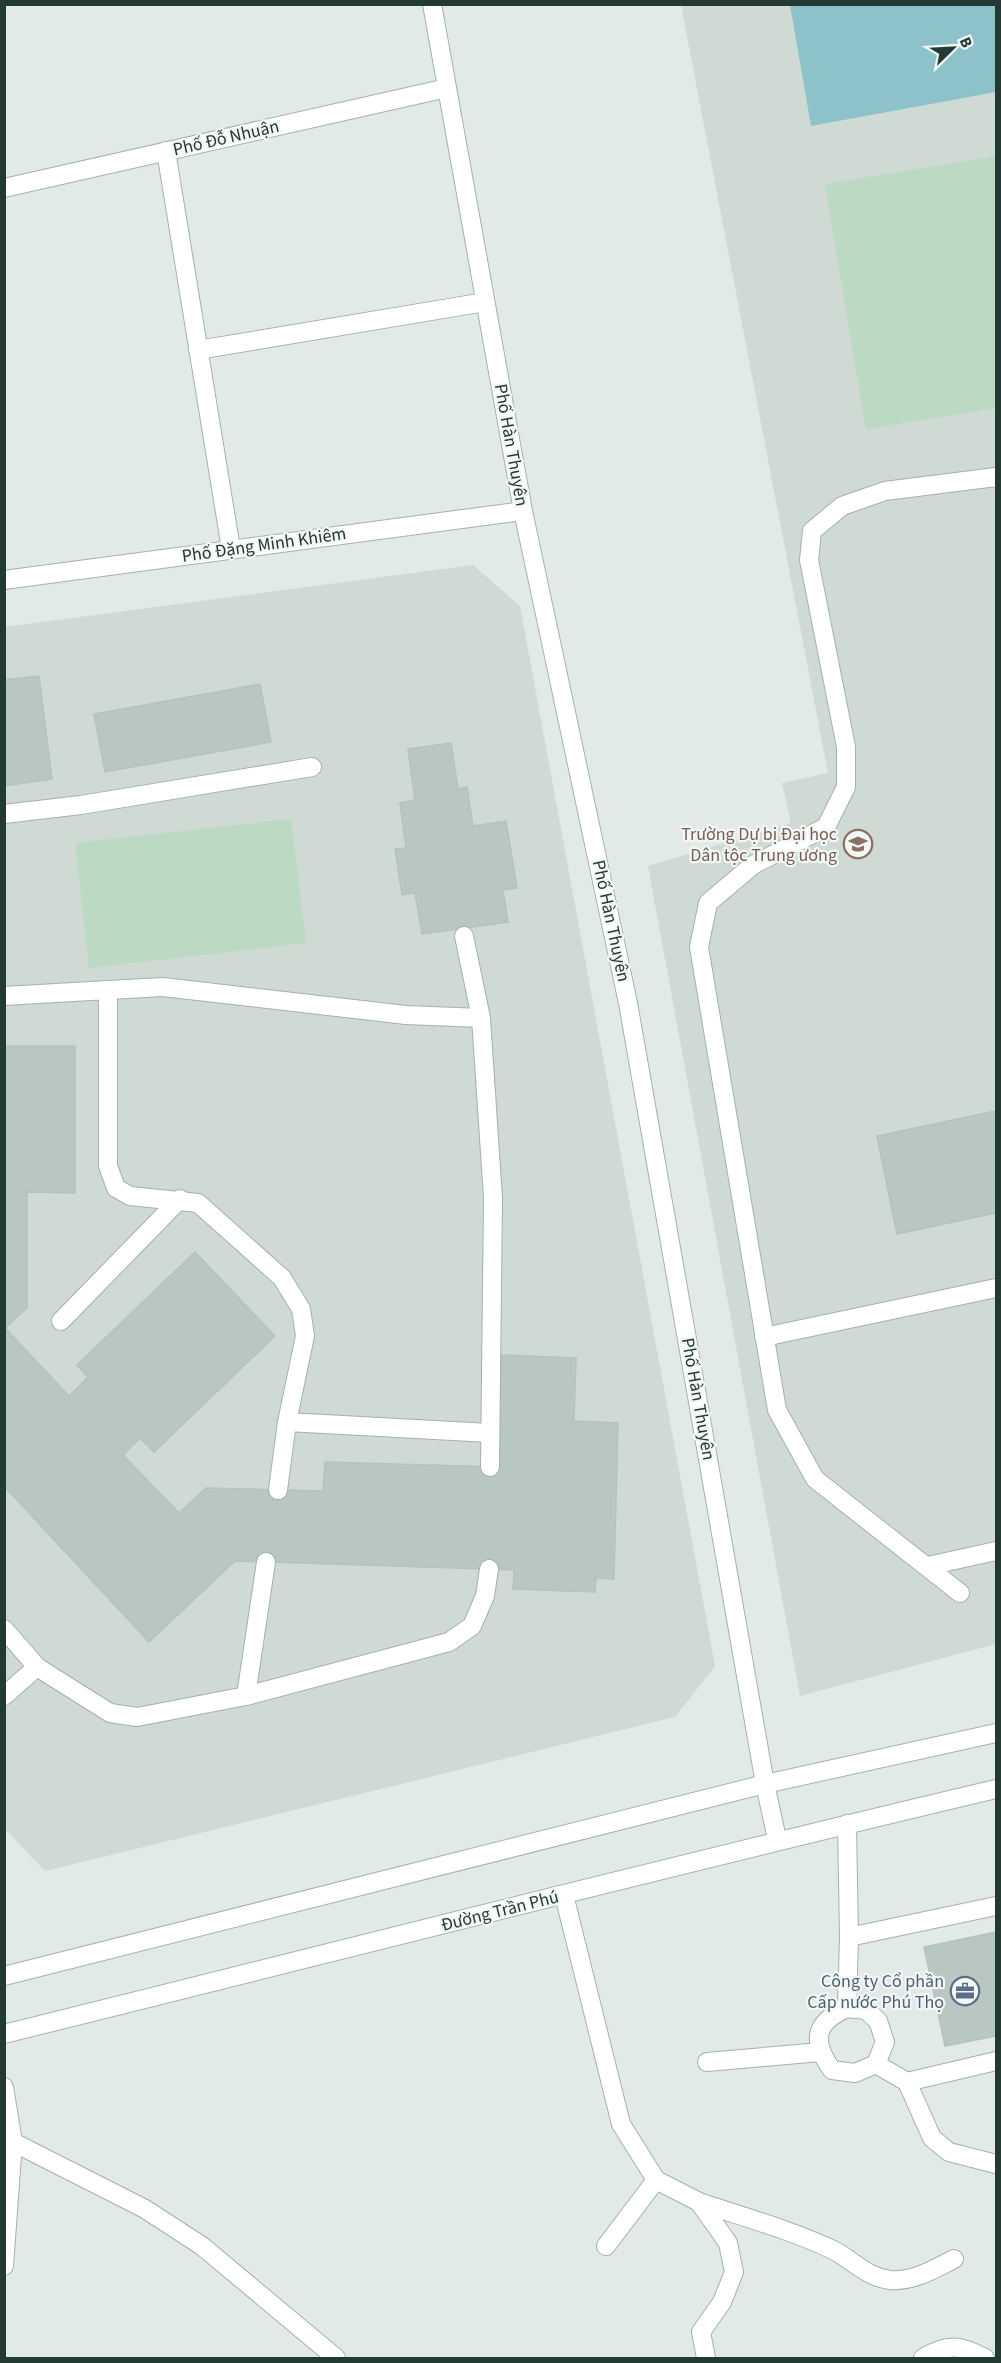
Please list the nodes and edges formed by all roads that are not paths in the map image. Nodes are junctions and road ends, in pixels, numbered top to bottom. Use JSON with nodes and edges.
{"nodes":[{"id":1,"x":432,"y":4,"type":"edge"},
{"id":2,"x":447,"y":88,"type":"junction"},
{"id":3,"x":166,"y":151,"type":"junction"},
{"id":4,"x":4,"y":188,"type":"edge"},
{"id":5,"x":485,"y":302,"type":"junction"},
{"id":6,"x":198,"y":350,"type":"junction"},
{"id":7,"x":996,"y":477,"type":"edge"},
{"id":8,"x":523,"y":511,"type":"junction"},
{"id":9,"x":231,"y":549,"type":"junction"},
{"id":10,"x":4,"y":580,"type":"edge"},
{"id":11,"x":312,"y":767,"type":"dead end"},
{"id":12,"x":4,"y":814,"type":"edge"},
{"id":13,"x":464,"y":936,"type":"dead end"},
{"id":14,"x":108,"y":990,"type":"junction"},
{"id":15,"x":4,"y":996,"type":"edge"},
{"id":16,"x":481,"y":1018,"type":"junction"},
{"id":17,"x":180,"y":1199,"type":"junction"},
{"id":18,"x":996,"y":1288,"type":"edge"},
{"id":19,"x":61,"y":1321,"type":"dead end"},
{"id":20,"x":764,"y":1337,"type":"junction"},
{"id":21,"x":287,"y":1422,"type":"junction"},
{"id":22,"x":490,"y":1433,"type":"junction"},
{"id":23,"x":490,"y":1467,"type":"dead end"},
{"id":24,"x":278,"y":1490,"type":"dead end"},
{"id":25,"x":996,"y":1551,"type":"edge"},
{"id":26,"x":266,"y":1562,"type":"dead end"},
{"id":27,"x":927,"y":1566,"type":"junction"},
{"id":28,"x":489,"y":1569,"type":"dead end"},
{"id":29,"x":960,"y":1593,"type":"dead end"},
{"id":30,"x":4,"y":1629,"type":"edge"},
{"id":31,"x":37,"y":1667,"type":"junction"},
{"id":32,"x":4,"y":1696,"type":"edge"},
{"id":33,"x":246,"y":1696,"type":"junction"},
{"id":34,"x":996,"y":1732,"type":"edge"},
{"id":35,"x":765,"y":1784,"type":"junction"},
{"id":36,"x":996,"y":1789,"type":"edge"},
{"id":37,"x":847,"y":1824,"type":"junction"},
{"id":38,"x":777,"y":1839,"type":"junction"},
{"id":39,"x":564,"y":1895,"type":"junction"},
{"id":40,"x":996,"y":1906,"type":"edge"},
{"id":41,"x":849,"y":1937,"type":"junction"},
{"id":42,"x":4,"y":1976,"type":"edge"},
{"id":43,"x":847,"y":2008,"type":"junction"},
{"id":44,"x":4,"y":2034,"type":"edge"},
{"id":45,"x":820,"y":2052,"type":"junction"},
{"id":46,"x":996,"y":2061,"type":"edge"},
{"id":47,"x":707,"y":2062,"type":"dead end"},
{"id":48,"x":876,"y":2064,"type":"junction"},
{"id":49,"x":907,"y":2082,"type":"junction"},
{"id":50,"x":4,"y":2087,"type":"edge"},
{"id":51,"x":13,"y":2142,"type":"junction"},
{"id":52,"x":996,"y":2164,"type":"edge"},
{"id":53,"x":656,"y":2180,"type":"junction"},
{"id":54,"x":699,"y":2202,"type":"junction"},
{"id":55,"x":606,"y":2246,"type":"dead end"},
{"id":56,"x":954,"y":2259,"type":"dead end"},
{"id":57,"x":4,"y":2266,"type":"edge"},
{"id":58,"x":336,"y":2358,"type":"edge"},
{"id":59,"x":706,"y":2358,"type":"edge"},
{"id":60,"x":924,"y":2358,"type":"edge"},
{"id":61,"x":985,"y":2358,"type":"edge"}],
"edges":[{"from":1,"to":2,"type":"street","name":"Phố Hàn Thuyên"},
{"from":2,"to":3,"type":"street","name":"Phố Đỗ Nhuận"},
{"from":2,"to":5,"type":"street","name":"Phố Hàn Thuyên"},
{"from":3,"to":4,"type":"street","name":"Phố Đỗ Nhuận"},
{"from":3,"to":6,"type":"street"},
{"from":5,"to":6,"type":"street"},
{"from":5,"to":8,"type":"street","name":"Phố Hàn Thuyên"},
{"from":6,"to":9,"type":"street"},
{"from":7,"to":20,"type":"street"},
{"from":8,"to":9,"type":"street","name":"Phố Đặng Minh Khiêm"},
{"from":8,"to":35,"type":"street","name":"Phố Hàn Thuyên"},
{"from":9,"to":10,"type":"street","name":"Phố Đặng Minh Khiêm"},
{"from":11,"to":12,"type":"street"},
{"from":13,"to":16,"type":"street"},
{"from":14,"to":15,"type":"street"},
{"from":14,"to":16,"type":"street"},
{"from":14,"to":17,"type":"street"},
{"from":16,"to":22,"type":"street"},
{"from":17,"to":19,"type":"street"},
{"from":17,"to":21,"type":"street"},
{"from":18,"to":20,"type":"street"},
{"from":20,"to":27,"type":"street"},
{"from":21,"to":22,"type":"street"},
{"from":21,"to":24,"type":"street"},
{"from":22,"to":23,"type":"street"},
{"from":25,"to":27,"type":"street"},
{"from":26,"to":33,"type":"street"},
{"from":27,"to":29,"type":"street"},
{"from":28,"to":33,"type":"street"},
{"from":30,"to":31,"type":"street"},
{"from":31,"to":32,"type":"street"},
{"from":31,"to":33,"type":"street"},
{"from":34,"to":35,"type":"street"},
{"from":35,"to":38,"type":"street","name":"Phố Hàn Thuyên"},
{"from":35,"to":42,"type":"street"},
{"from":36,"to":37,"type":"street","name":"Đường Trần Phú"},
{"from":37,"to":38,"type":"street","name":"Đường Trần Phú"},
{"from":37,"to":41,"type":"street"},
{"from":38,"to":39,"type":"street","name":"Đường Trần Phú"},
{"from":39,"to":44,"type":"street","name":"Đường Trần Phú"},
{"from":39,"to":53,"type":"street"},
{"from":40,"to":41,"type":"street"},
{"from":41,"to":43,"type":"street"},
{"from":43,"to":45,"type":"street"},
{"from":43,"to":48,"type":"street"},
{"from":45,"to":47,"type":"street"},
{"from":45,"to":48,"type":"street"},
{"from":46,"to":49,"type":"street"},
{"from":48,"to":49,"type":"street"},
{"from":49,"to":52,"type":"street"},
{"from":50,"to":51,"type":"street"},
{"from":51,"to":57,"type":"street"},
{"from":51,"to":58,"type":"street"},
{"from":53,"to":54,"type":"street"},
{"from":53,"to":55,"type":"street"},
{"from":54,"to":56,"type":"street"},
{"from":54,"to":59,"type":"street"},
{"from":60,"to":61,"type":"street"}]}
